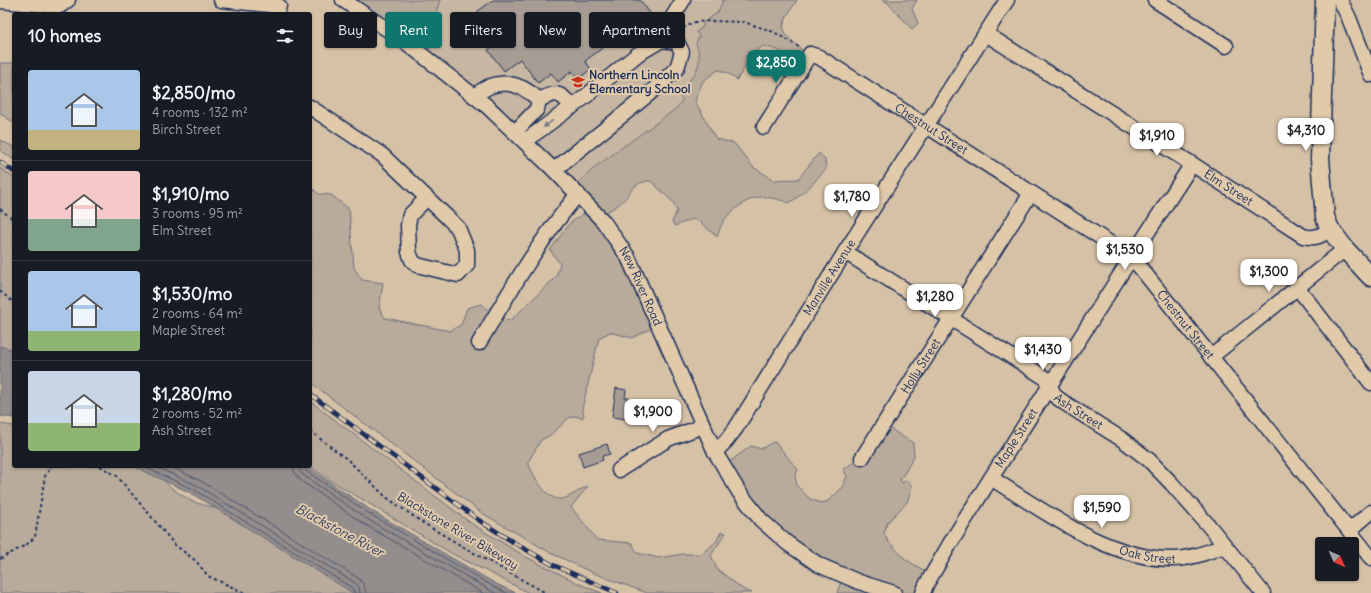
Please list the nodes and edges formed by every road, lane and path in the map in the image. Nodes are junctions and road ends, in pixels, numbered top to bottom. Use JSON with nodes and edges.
{"nodes":[{"id":1,"x":68,"y":0,"type":"edge"},
{"id":2,"x":221,"y":0,"type":"edge"},
{"id":3,"x":342,"y":0,"type":"edge"},
{"id":4,"x":682,"y":0,"type":"edge"},
{"id":5,"x":1007,"y":0,"type":"edge"},
{"id":6,"x":1155,"y":0,"type":"edge"},
{"id":7,"x":1325,"y":0,"type":"edge"},
{"id":8,"x":1340,"y":0,"type":"edge"},
{"id":9,"x":0,"y":1,"type":"edge"},
{"id":10,"x":279,"y":6,"type":"edge"},
{"id":11,"x":675,"y":12,"type":"edge"},
{"id":12,"x":685,"y":27,"type":"edge"},
{"id":13,"x":986,"y":34,"type":"junction"},
{"id":14,"x":1226,"y":46,"type":"dead end"},
{"id":15,"x":648,"y":48,"type":"edge"},
{"id":16,"x":680,"y":48,"type":"edge"},
{"id":17,"x":810,"y":54,"type":"junction"},
{"id":18,"x":1371,"y":75,"type":"edge"},
{"id":19,"x":475,"y":96,"type":"junction"},
{"id":20,"x":539,"y":100,"type":"junction"},
{"id":21,"x":572,"y":107,"type":"junction"},
{"id":22,"x":312,"y":108,"type":"edge"},
{"id":23,"x":764,"y":127,"type":"dead end"},
{"id":24,"x":926,"y":127,"type":"junction"},
{"id":25,"x":520,"y":136,"type":"junction"},
{"id":26,"x":1192,"y":164,"type":"junction"},
{"id":27,"x":554,"y":170,"type":"junction"},
{"id":28,"x":1031,"y":193,"type":"junction"},
{"id":29,"x":578,"y":194,"type":"junction"},
{"id":30,"x":427,"y":198,"type":"junction"},
{"id":31,"x":0,"y":209,"type":"edge"},
{"id":32,"x":12,"y":218,"type":"edge"},
{"id":33,"x":1330,"y":229,"type":"junction"},
{"id":34,"x":1345,"y":249,"type":"junction"},
{"id":35,"x":846,"y":252,"type":"junction"},
{"id":36,"x":1130,"y":258,"type":"junction"},
{"id":37,"x":1371,"y":277,"type":"edge"},
{"id":38,"x":1297,"y":287,"type":"junction"},
{"id":39,"x":0,"y":291,"type":"edge"},
{"id":40,"x":12,"y":301,"type":"edge"},
{"id":41,"x":950,"y":318,"type":"junction"},
{"id":42,"x":479,"y":343,"type":"dead end"},
{"id":43,"x":1211,"y":357,"type":"junction"},
{"id":44,"x":1371,"y":383,"type":"edge"},
{"id":45,"x":1049,"y":386,"type":"junction"},
{"id":46,"x":703,"y":426,"type":"junction"},
{"id":47,"x":312,"y":433,"type":"edge"},
{"id":48,"x":715,"y":452,"type":"junction"},
{"id":49,"x":862,"y":458,"type":"dead end"},
{"id":50,"x":51,"y":468,"type":"edge"},
{"id":51,"x":103,"y":468,"type":"edge"},
{"id":52,"x":619,"y":470,"type":"dead end"},
{"id":53,"x":991,"y":478,"type":"junction"},
{"id":54,"x":1371,"y":512,"type":"edge"},
{"id":55,"x":1350,"y":530,"type":"junction"},
{"id":56,"x":1224,"y":546,"type":"junction"},
{"id":57,"x":1371,"y":558,"type":"edge"},
{"id":58,"x":0,"y":559,"type":"edge"},
{"id":59,"x":245,"y":593,"type":"edge"},
{"id":60,"x":546,"y":593,"type":"edge"},
{"id":61,"x":894,"y":593,"type":"edge"},
{"id":62,"x":923,"y":593,"type":"edge"},
{"id":63,"x":1263,"y":593,"type":"edge"}],
"edges":[{"from":1,"to":9,"type":"street"},
{"from":2,"to":10,"type":"street"},
{"from":3,"to":19,"type":"street","name":"New River Road"},
{"from":4,"to":11,"type":"street"},
{"from":5,"to":13,"type":"street","name":"Manville Avenue"},
{"from":6,"to":14,"type":"street"},
{"from":7,"to":33,"type":"main road"},
{"from":8,"to":18,"type":"street"},
{"from":12,"to":17,"type":"path"},
{"from":13,"to":24,"type":"street","name":"Manville Avenue"},
{"from":13,"to":26,"type":"street","name":"Elm Street"},
{"from":15,"to":21,"type":"street"},
{"from":16,"to":27,"type":"street"},
{"from":17,"to":23,"type":"street"},
{"from":17,"to":24,"type":"street","name":"Chestnut Street"},
{"from":19,"to":20,"type":"street"},
{"from":19,"to":25,"type":"street","name":"New River Road"},
{"from":20,"to":21,"type":"street"},
{"from":20,"to":25,"type":"street"},
{"from":21,"to":25,"type":"street","one_way":true},
{"from":22,"to":30,"type":"street"},
{"from":24,"to":28,"type":"street","name":"Chestnut Street"},
{"from":24,"to":35,"type":"street","name":"Manville Avenue"},
{"from":25,"to":27,"type":"street","name":"New River Road"},
{"from":26,"to":33,"type":"street","name":"Elm Street"},
{"from":26,"to":36,"type":"street","name":"Maple Street"},
{"from":27,"to":29,"type":"street","name":"New River Road"},
{"from":28,"to":36,"type":"street","name":"Chestnut Street"},
{"from":28,"to":41,"type":"street","name":"Holly Street"},
{"from":29,"to":42,"type":"street"},
{"from":29,"to":46,"type":"street","name":"New River Road"},
{"from":30,"to":30,"type":"street"},
{"from":31,"to":32,"type":"path"},
{"from":33,"to":34,"type":"main road"},
{"from":34,"to":37,"type":"main road"},
{"from":34,"to":38,"type":"street"},
{"from":35,"to":41,"type":"street","name":"Ash Street"},
{"from":35,"to":48,"type":"street","name":"Manville Avenue"},
{"from":36,"to":43,"type":"street","name":"Chestnut Street"},
{"from":36,"to":45,"type":"street","name":"Maple Street"},
{"from":38,"to":43,"type":"street"},
{"from":38,"to":44,"type":"street"},
{"from":39,"to":40,"type":"path"},
{"from":41,"to":45,"type":"street","name":"Ash Street"},
{"from":41,"to":49,"type":"street","name":"Holly Street"},
{"from":43,"to":55,"type":"street","name":"Chestnut Street"},
{"from":45,"to":53,"type":"street","name":"Maple Street"},
{"from":45,"to":56,"type":"street","name":"Ash Street"},
{"from":46,"to":48,"type":"street","name":"New River Road"},
{"from":46,"to":52,"type":"street"},
{"from":47,"to":60,"type":"path","name":"Blackstone River Bikeway"},
{"from":48,"to":61,"type":"street","name":"New River Road"},
{"from":50,"to":58,"type":"path"},
{"from":51,"to":59,"type":"path"},
{"from":53,"to":56,"type":"street","name":"Oak Street"},
{"from":53,"to":62,"type":"street","name":"Maple Street"},
{"from":54,"to":55,"type":"street"},
{"from":55,"to":57,"type":"street","name":"Chestnut Street"},
{"from":56,"to":63,"type":"street","name":"Ash Street"}]}
